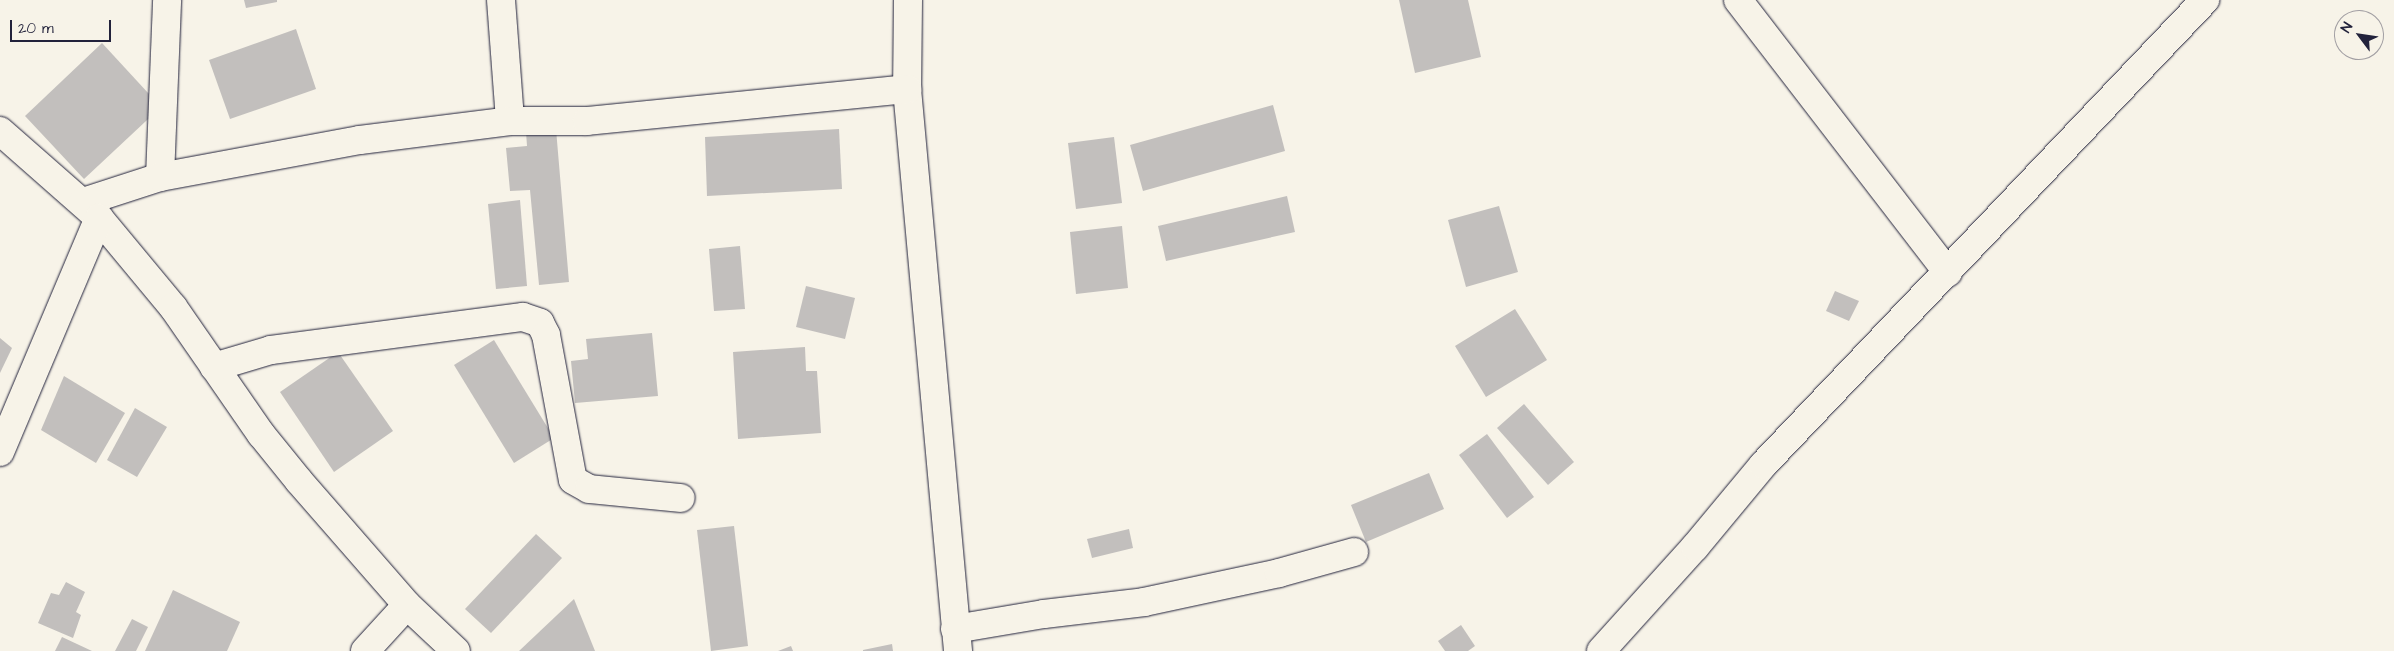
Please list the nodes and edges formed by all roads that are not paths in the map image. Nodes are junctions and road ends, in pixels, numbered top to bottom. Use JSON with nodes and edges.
{"nodes":[{"id":1,"x":167,"y":0,"type":"edge"},
{"id":2,"x":501,"y":0,"type":"edge"},
{"id":3,"x":908,"y":0,"type":"edge"},
{"id":4,"x":1738,"y":0,"type":"edge"},
{"id":5,"x":2205,"y":0,"type":"edge"},
{"id":6,"x":907,"y":90,"type":"junction"},
{"id":7,"x":510,"y":121,"type":"junction"},
{"id":8,"x":0,"y":131,"type":"edge"},
{"id":9,"x":160,"y":177,"type":"junction"},
{"id":10,"x":91,"y":210,"type":"junction"},
{"id":11,"x":1948,"y":273,"type":"junction"},
{"id":12,"x":214,"y":367,"type":"junction"},
{"id":13,"x":0,"y":452,"type":"edge"},
{"id":14,"x":681,"y":498,"type":"dead end"},
{"id":15,"x":1354,"y":552,"type":"dead end"},
{"id":16,"x":407,"y":605,"type":"junction"},
{"id":17,"x":957,"y":640,"type":"edge"},
{"id":18,"x":365,"y":651,"type":"edge"},
{"id":19,"x":456,"y":651,"type":"edge"},
{"id":20,"x":1601,"y":651,"type":"edge"}],
"edges":[{"from":1,"to":9,"type":"street"},
{"from":2,"to":7,"type":"street"},
{"from":3,"to":6,"type":"street"},
{"from":4,"to":11,"type":"street"},
{"from":5,"to":11,"type":"street"},
{"from":6,"to":7,"type":"street"},
{"from":6,"to":17,"type":"street"},
{"from":7,"to":9,"type":"street"},
{"from":8,"to":10,"type":"street"},
{"from":9,"to":10,"type":"street"},
{"from":10,"to":12,"type":"street"},
{"from":10,"to":13,"type":"street"},
{"from":11,"to":20,"type":"street"},
{"from":12,"to":14,"type":"street"},
{"from":12,"to":16,"type":"street"},
{"from":15,"to":17,"type":"street"},
{"from":16,"to":18,"type":"street"},
{"from":16,"to":19,"type":"street"}]}
